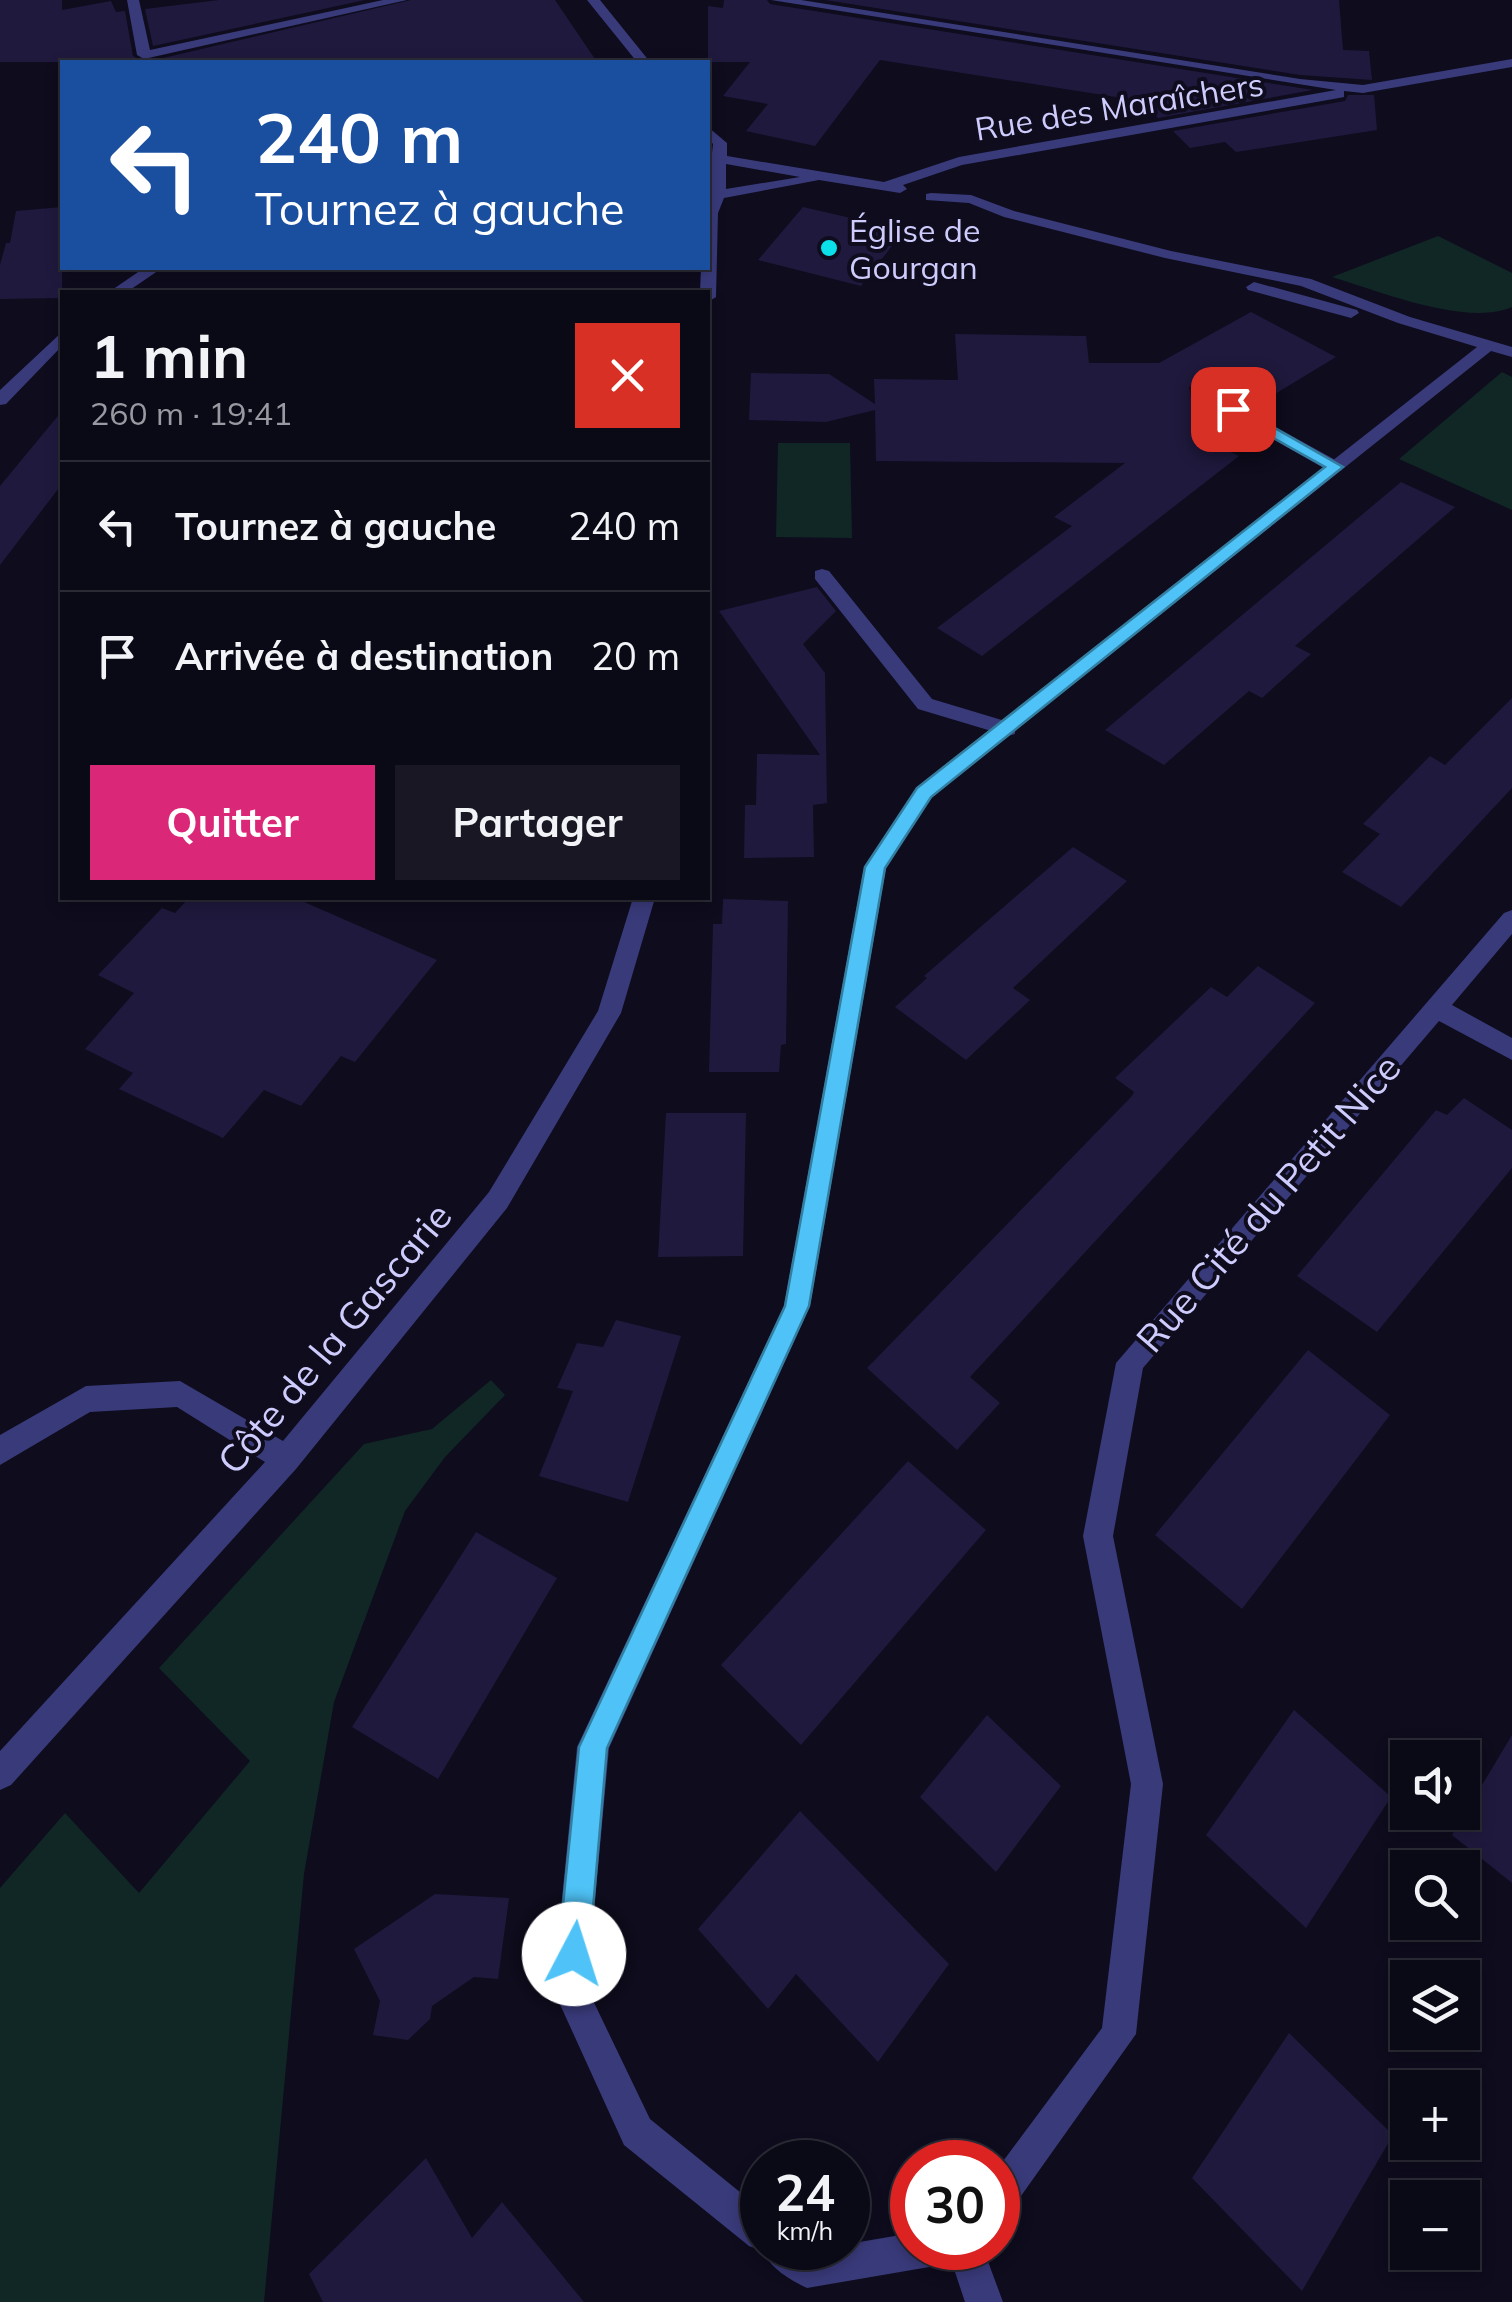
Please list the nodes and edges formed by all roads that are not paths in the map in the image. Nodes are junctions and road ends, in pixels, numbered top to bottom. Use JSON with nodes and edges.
{"nodes":[{"id":1,"x":133,"y":0,"type":"edge"},
{"id":2,"x":401,"y":0,"type":"edge"},
{"id":3,"x":593,"y":0,"type":"edge"},
{"id":4,"x":777,"y":0,"type":"edge"},
{"id":5,"x":144,"y":59,"type":"edge"},
{"id":6,"x":642,"y":60,"type":"edge"},
{"id":7,"x":1512,"y":63,"type":"edge"},
{"id":8,"x":1363,"y":89,"type":"junction"},
{"id":9,"x":710,"y":133,"type":"edge"},
{"id":10,"x":712,"y":160,"type":"edge"},
{"id":11,"x":752,"y":163,"type":"junction"},
{"id":12,"x":832,"y":176,"type":"junction"},
{"id":13,"x":887,"y":186,"type":"junction"},
{"id":14,"x":740,"y":191,"type":"junction"},
{"id":15,"x":713,"y":192,"type":"edge"},
{"id":16,"x":710,"y":241,"type":"edge"},
{"id":17,"x":151,"y":270,"type":"edge"},
{"id":18,"x":120,"y":290,"type":"edge"},
{"id":19,"x":60,"y":338,"type":"edge"},
{"id":20,"x":1500,"y":348,"type":"edge"},
{"id":21,"x":1199,"y":390,"type":"dead end"},
{"id":22,"x":0,"y":400,"type":"edge"},
{"id":23,"x":1335,"y":467,"type":"junction"},
{"id":24,"x":822,"y":576,"type":"dead end"},
{"id":25,"x":1008,"y":729,"type":"junction"},
{"id":26,"x":643,"y":900,"type":"edge"},
{"id":27,"x":1512,"y":919,"type":"edge"},
{"id":28,"x":1436,"y":1008,"type":"junction"},
{"id":29,"x":1512,"y":1050,"type":"edge"},
{"id":30,"x":0,"y":1451,"type":"edge"},
{"id":31,"x":286,"y":1459,"type":"junction"},
{"id":32,"x":0,"y":1774,"type":"edge"},
{"id":33,"x":1020,"y":2167,"type":"edge"},
{"id":34,"x":740,"y":2215,"type":"edge"},
{"id":35,"x":973,"y":2270,"type":"edge"},
{"id":36,"x":984,"y":2302,"type":"edge"}],
"edges":[{"from":1,"to":5,"type":"street"},
{"from":2,"to":5,"type":"street"},
{"from":3,"to":6,"type":"street"},
{"from":4,"to":8,"type":"street"},
{"from":7,"to":8,"type":"street"},
{"from":8,"to":13,"type":"street","name":"Rue des Maraîchers"},
{"from":9,"to":10,"type":"street"},
{"from":10,"to":11,"type":"street"},
{"from":10,"to":15,"type":"street"},
{"from":11,"to":12,"type":"street"},
{"from":11,"to":14,"type":"street"},
{"from":12,"to":13,"type":"street"},
{"from":12,"to":14,"type":"street"},
{"from":13,"to":20,"type":"street"},
{"from":14,"to":15,"type":"street"},
{"from":15,"to":16,"type":"street"},
{"from":17,"to":18,"type":"street"},
{"from":19,"to":22,"type":"street"},
{"from":20,"to":23,"type":"street"},
{"from":21,"to":23,"type":"street"},
{"from":23,"to":25,"type":"street"},
{"from":24,"to":25,"type":"street"},
{"from":25,"to":34,"type":"street"},
{"from":26,"to":31,"type":"street","name":"Côte de la Gascarie"},
{"from":27,"to":28,"type":"street","name":"Rue Cité du Petit Nice"},
{"from":28,"to":29,"type":"street"},
{"from":28,"to":33,"type":"street","name":"Rue Cité du Petit Nice"},
{"from":30,"to":31,"type":"street"},
{"from":31,"to":32,"type":"street","name":"Côte de la Gascarie"},
{"from":35,"to":36,"type":"street"}]}
